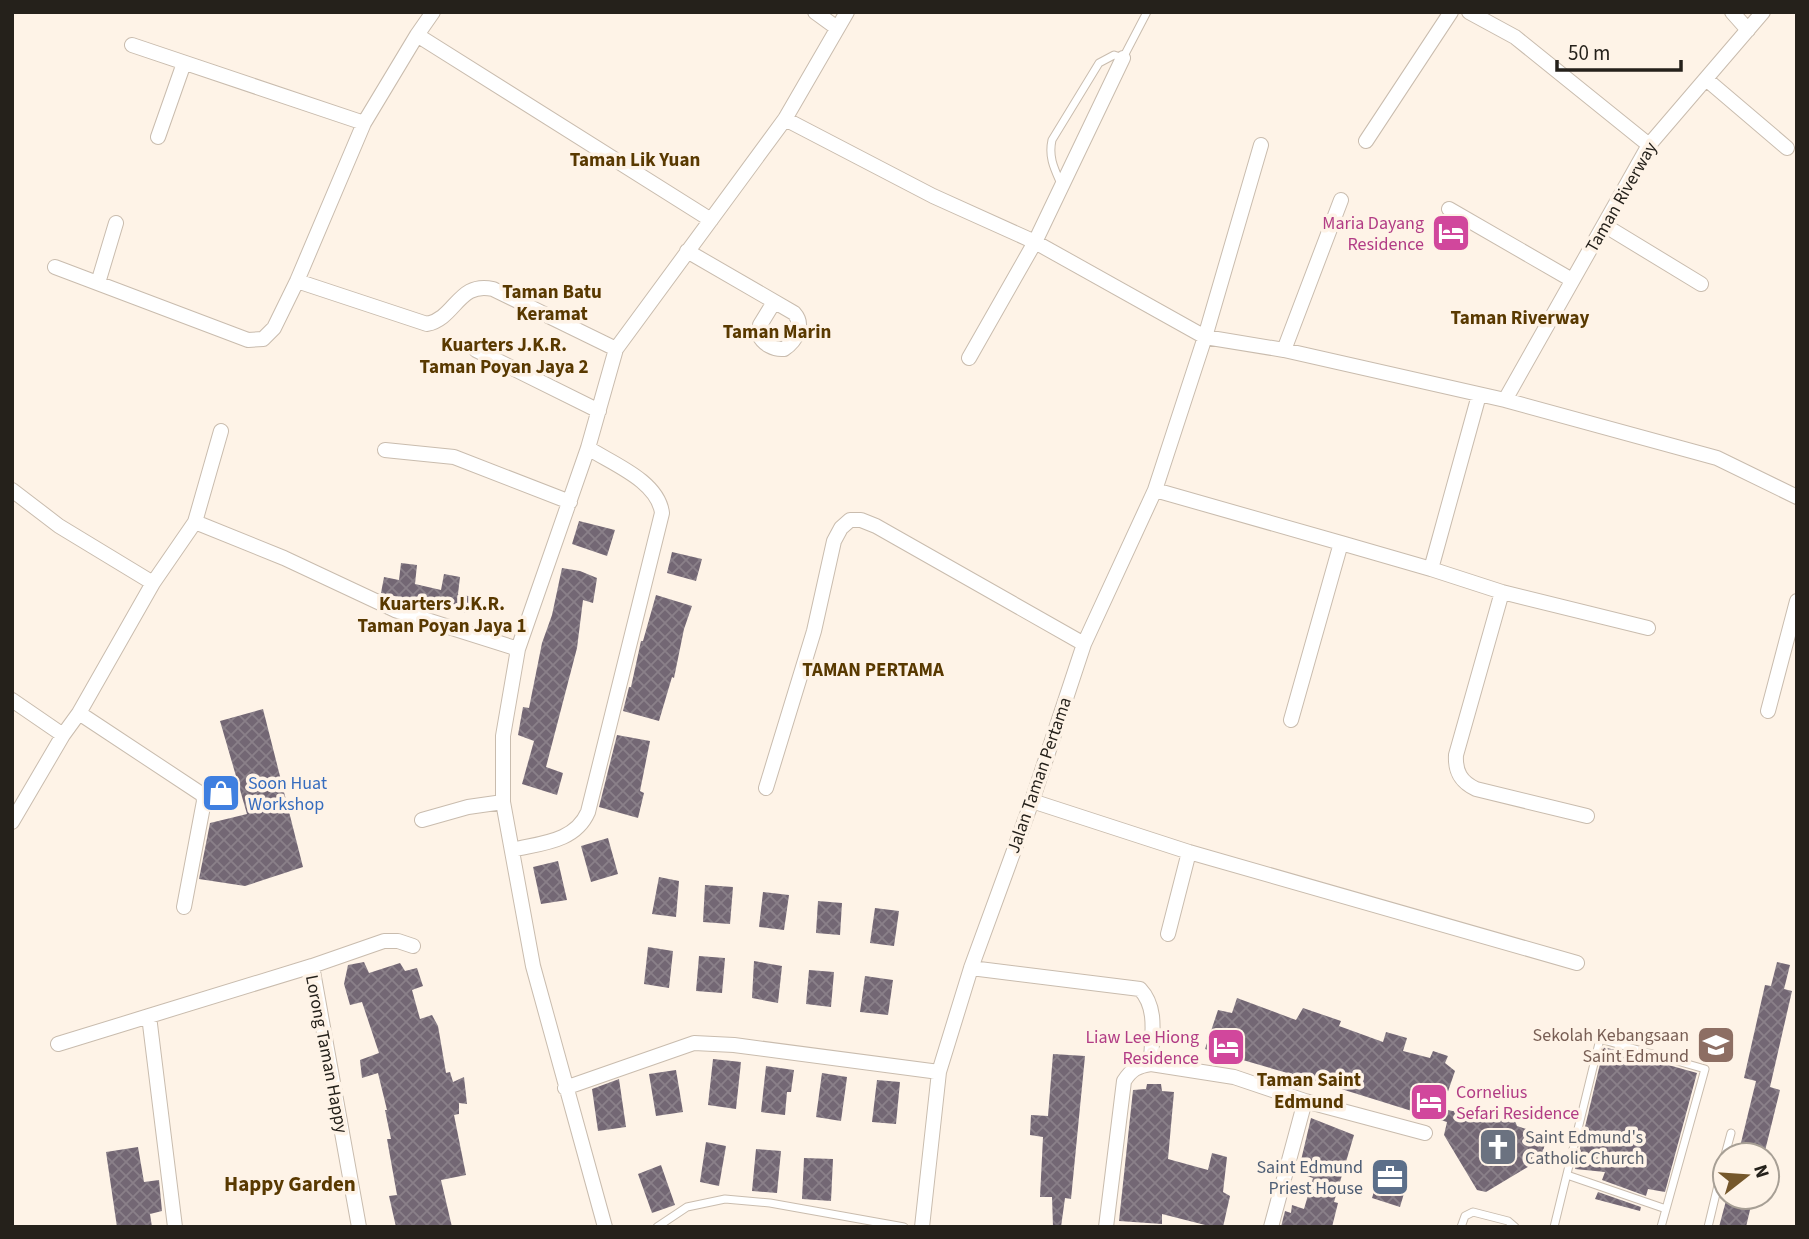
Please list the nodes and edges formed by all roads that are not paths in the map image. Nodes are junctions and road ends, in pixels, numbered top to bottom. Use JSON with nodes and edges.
{"nodes":[{"id":1,"x":433,"y":12,"type":"edge"},
{"id":2,"x":847,"y":12,"type":"edge"},
{"id":3,"x":1147,"y":12,"type":"edge"},
{"id":4,"x":1451,"y":12,"type":"edge"},
{"id":5,"x":1469,"y":12,"type":"edge"},
{"id":6,"x":1732,"y":12,"type":"edge"},
{"id":7,"x":1763,"y":12,"type":"edge"},
{"id":8,"x":826,"y":20,"type":"edge"},
{"id":9,"x":1748,"y":30,"type":"junction"},
{"id":10,"x":417,"y":35,"type":"junction"},
{"id":11,"x":132,"y":46,"type":"dead end"},
{"id":12,"x":1123,"y":58,"type":"junction"},
{"id":13,"x":184,"y":63,"type":"junction"},
{"id":14,"x":1706,"y":79,"type":"junction"},
{"id":15,"x":785,"y":119,"type":"junction"},
{"id":16,"x":364,"y":123,"type":"junction"},
{"id":17,"x":158,"y":137,"type":"dead end"},
{"id":18,"x":1366,"y":141,"type":"dead end"},
{"id":19,"x":1261,"y":145,"type":"dead end"},
{"id":20,"x":1649,"y":145,"type":"junction"},
{"id":21,"x":1787,"y":148,"type":"dead end"},
{"id":22,"x":1063,"y":186,"type":"junction"},
{"id":23,"x":1341,"y":200,"type":"dead end"},
{"id":24,"x":1448,"y":209,"type":"dead end"},
{"id":25,"x":710,"y":220,"type":"junction"},
{"id":26,"x":116,"y":223,"type":"dead end"},
{"id":27,"x":1604,"y":225,"type":"junction"},
{"id":28,"x":1035,"y":242,"type":"junction"},
{"id":29,"x":687,"y":251,"type":"junction"},
{"id":30,"x":55,"y":267,"type":"dead end"},
{"id":31,"x":1572,"y":280,"type":"junction"},
{"id":32,"x":297,"y":281,"type":"junction"},
{"id":33,"x":98,"y":283,"type":"junction"},
{"id":34,"x":1701,"y":284,"type":"dead end"},
{"id":35,"x":774,"y":302,"type":"dead end"},
{"id":36,"x":1205,"y":337,"type":"junction"},
{"id":37,"x":616,"y":349,"type":"junction"},
{"id":38,"x":476,"y":350,"type":"dead end"},
{"id":39,"x":1284,"y":350,"type":"junction"},
{"id":40,"x":969,"y":358,"type":"dead end"},
{"id":41,"x":1479,"y":395,"type":"junction"},
{"id":42,"x":1505,"y":400,"type":"junction"},
{"id":43,"x":599,"y":411,"type":"junction"},
{"id":44,"x":221,"y":431,"type":"dead end"},
{"id":45,"x":588,"y":448,"type":"junction"},
{"id":46,"x":385,"y":450,"type":"dead end"},
{"id":47,"x":12,"y":489,"type":"edge"},
{"id":48,"x":1155,"y":490,"type":"junction"},
{"id":49,"x":1797,"y":497,"type":"edge"},
{"id":50,"x":570,"y":502,"type":"junction"},
{"id":51,"x":195,"y":522,"type":"junction"},
{"id":52,"x":1341,"y":543,"type":"junction"},
{"id":53,"x":1431,"y":569,"type":"junction"},
{"id":54,"x":153,"y":583,"type":"junction"},
{"id":55,"x":1502,"y":592,"type":"junction"},
{"id":56,"x":1797,"y":601,"type":"edge"},
{"id":57,"x":1648,"y":628,"type":"dead end"},
{"id":58,"x":1084,"y":644,"type":"junction"},
{"id":59,"x":518,"y":649,"type":"junction"},
{"id":60,"x":12,"y":700,"type":"edge"},
{"id":61,"x":1768,"y":711,"type":"dead end"},
{"id":62,"x":79,"y":713,"type":"junction"},
{"id":63,"x":1291,"y":720,"type":"dead end"},
{"id":64,"x":63,"y":736,"type":"junction"},
{"id":65,"x":766,"y":788,"type":"dead end"},
{"id":66,"x":503,"y":802,"type":"junction"},
{"id":67,"x":1032,"y":802,"type":"junction"},
{"id":68,"x":1587,"y":816,"type":"dead end"},
{"id":69,"x":422,"y":820,"type":"dead end"},
{"id":70,"x":13,"y":821,"type":"edge"},
{"id":71,"x":512,"y":850,"type":"junction"},
{"id":72,"x":1189,"y":852,"type":"junction"},
{"id":73,"x":184,"y":906,"type":"dead end"},
{"id":74,"x":1168,"y":934,"type":"dead end"},
{"id":75,"x":413,"y":946,"type":"dead end"},
{"id":76,"x":1577,"y":963,"type":"dead end"},
{"id":77,"x":312,"y":967,"type":"junction"},
{"id":78,"x":971,"y":968,"type":"junction"},
{"id":79,"x":149,"y":1016,"type":"junction"},
{"id":80,"x":58,"y":1044,"type":"dead end"},
{"id":81,"x":1150,"y":1064,"type":"junction"},
{"id":82,"x":939,"y":1072,"type":"junction"},
{"id":83,"x":565,"y":1088,"type":"junction"},
{"id":84,"x":1306,"y":1101,"type":"junction"},
{"id":85,"x":1424,"y":1133,"type":"dead end"},
{"id":86,"x":1731,"y":1133,"type":"dead end"},
{"id":87,"x":1729,"y":1141,"type":"edge"},
{"id":88,"x":1567,"y":1175,"type":"junction"},
{"id":89,"x":1666,"y":1209,"type":"junction"},
{"id":90,"x":175,"y":1227,"type":"edge"},
{"id":91,"x":359,"y":1227,"type":"edge"},
{"id":92,"x":605,"y":1227,"type":"edge"},
{"id":93,"x":657,"y":1227,"type":"edge"},
{"id":94,"x":904,"y":1227,"type":"edge"},
{"id":95,"x":922,"y":1227,"type":"edge"},
{"id":96,"x":1105,"y":1227,"type":"edge"},
{"id":97,"x":1271,"y":1227,"type":"edge"},
{"id":98,"x":1461,"y":1227,"type":"edge"},
{"id":99,"x":1515,"y":1227,"type":"edge"},
{"id":100,"x":1555,"y":1227,"type":"edge"},
{"id":101,"x":1661,"y":1227,"type":"edge"}],
"edges":[{"from":1,"to":10,"type":"street"},
{"from":2,"to":8,"type":"street"},
{"from":3,"to":12,"type":"lane"},
{"from":4,"to":18,"type":"street"},
{"from":5,"to":20,"type":"street"},
{"from":6,"to":9,"type":"street"},
{"from":7,"to":9,"type":"street","name":"Taman Riverway"},
{"from":8,"to":15,"type":"street"},
{"from":9,"to":14,"type":"street","name":"Taman Riverway"},
{"from":10,"to":16,"type":"street"},
{"from":10,"to":25,"type":"street"},
{"from":11,"to":13,"type":"street"},
{"from":12,"to":22,"type":"street"},
{"from":12,"to":22,"type":"lane"},
{"from":13,"to":16,"type":"street"},
{"from":13,"to":17,"type":"street"},
{"from":14,"to":20,"type":"street","name":"Taman Riverway"},
{"from":14,"to":21,"type":"street"},
{"from":15,"to":25,"type":"street"},
{"from":15,"to":28,"type":"street"},
{"from":16,"to":32,"type":"street"},
{"from":19,"to":36,"type":"street","name":"Jalan Taman Pertama"},
{"from":20,"to":27,"type":"street","name":"Taman Riverway"},
{"from":22,"to":28,"type":"street"},
{"from":23,"to":39,"type":"street"},
{"from":24,"to":31,"type":"street"},
{"from":25,"to":29,"type":"street"},
{"from":26,"to":33,"type":"street"},
{"from":27,"to":31,"type":"street","name":"Taman Riverway"},
{"from":27,"to":34,"type":"street"},
{"from":28,"to":36,"type":"street"},
{"from":28,"to":40,"type":"street"},
{"from":29,"to":35,"type":"street"},
{"from":29,"to":37,"type":"street"},
{"from":30,"to":33,"type":"street"},
{"from":31,"to":42,"type":"street","name":"Taman Riverway"},
{"from":32,"to":33,"type":"street"},
{"from":32,"to":37,"type":"street"},
{"from":36,"to":39,"type":"street"},
{"from":36,"to":48,"type":"street","name":"Jalan Taman Pertama"},
{"from":37,"to":43,"type":"street"},
{"from":38,"to":43,"type":"street"},
{"from":39,"to":41,"type":"street"},
{"from":41,"to":42,"type":"street"},
{"from":41,"to":53,"type":"street"},
{"from":42,"to":49,"type":"street"},
{"from":43,"to":45,"type":"street"},
{"from":44,"to":51,"type":"street"},
{"from":45,"to":50,"type":"street"},
{"from":45,"to":71,"type":"street"},
{"from":46,"to":50,"type":"street"},
{"from":47,"to":54,"type":"street"},
{"from":48,"to":52,"type":"street"},
{"from":48,"to":58,"type":"street","name":"Jalan Taman Pertama"},
{"from":50,"to":59,"type":"street"},
{"from":51,"to":54,"type":"street"},
{"from":51,"to":59,"type":"street"},
{"from":52,"to":53,"type":"street"},
{"from":52,"to":63,"type":"street"},
{"from":53,"to":55,"type":"street"},
{"from":54,"to":62,"type":"street"},
{"from":55,"to":57,"type":"street"},
{"from":55,"to":68,"type":"street"},
{"from":56,"to":61,"type":"street"},
{"from":58,"to":65,"type":"street"},
{"from":58,"to":67,"type":"street","name":"Jalan Taman Pertama"},
{"from":59,"to":66,"type":"street"},
{"from":60,"to":64,"type":"street"},
{"from":62,"to":64,"type":"street"},
{"from":62,"to":73,"type":"street"},
{"from":64,"to":70,"type":"street"},
{"from":66,"to":69,"type":"street"},
{"from":66,"to":71,"type":"street"},
{"from":67,"to":72,"type":"street"},
{"from":67,"to":78,"type":"street","name":"Jalan Taman Pertama"},
{"from":71,"to":83,"type":"street"},
{"from":72,"to":74,"type":"street"},
{"from":72,"to":76,"type":"street"},
{"from":75,"to":77,"type":"street"},
{"from":77,"to":79,"type":"street","name":"Lorong Taman Happy"},
{"from":77,"to":91,"type":"street","name":"Lorong Taman Happy"},
{"from":78,"to":81,"type":"street"},
{"from":78,"to":82,"type":"street","name":"Jalan Taman Pertama"},
{"from":79,"to":80,"type":"street","name":"Lorong Taman Happy"},
{"from":79,"to":90,"type":"street"},
{"from":81,"to":84,"type":"street"},
{"from":81,"to":96,"type":"street"},
{"from":82,"to":83,"type":"street"},
{"from":82,"to":95,"type":"street","name":"Jalan Taman Pertama"},
{"from":83,"to":92,"type":"street"},
{"from":84,"to":85,"type":"street"},
{"from":84,"to":97,"type":"street"},
{"from":86,"to":87,"type":"lane"},
{"from":88,"to":89,"type":"lane"},
{"from":88,"to":89,"type":"lane"},
{"from":88,"to":100,"type":"lane"},
{"from":89,"to":101,"type":"lane"},
{"from":93,"to":94,"type":"lane"},
{"from":98,"to":99,"type":"lane"}]}
